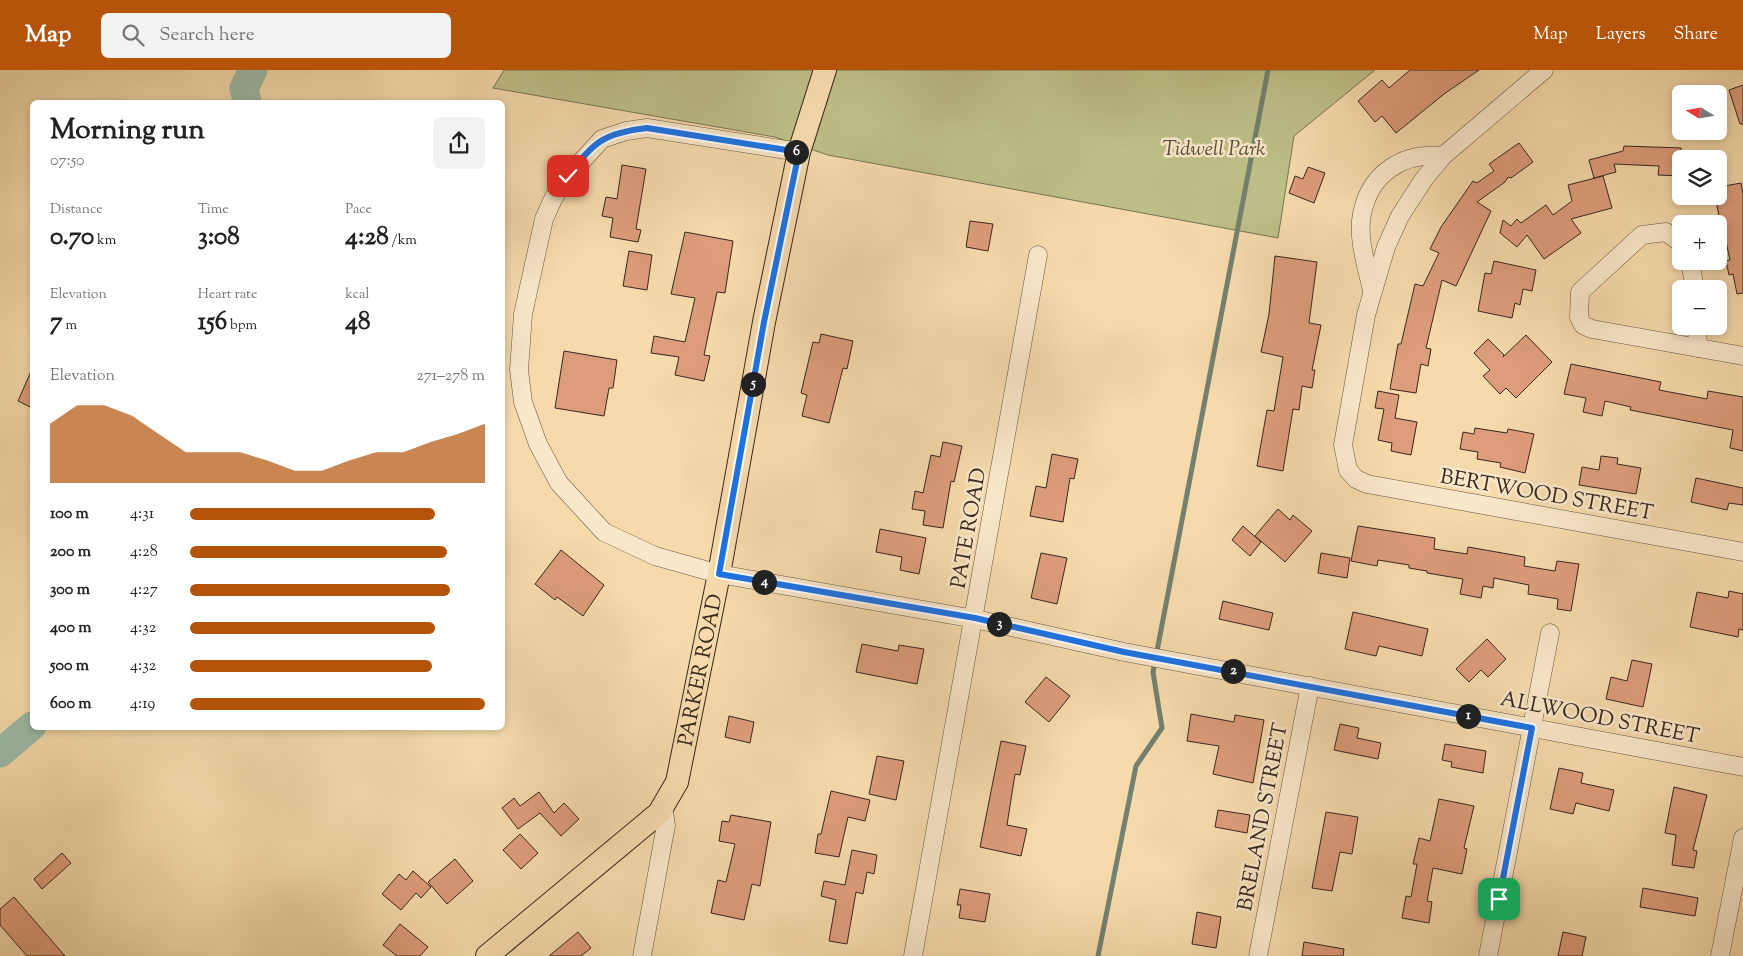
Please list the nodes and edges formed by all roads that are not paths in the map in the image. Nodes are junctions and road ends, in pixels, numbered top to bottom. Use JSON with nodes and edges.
{"nodes":[{"id":1,"x":825,"y":70,"type":"edge"},
{"id":2,"x":1544,"y":70,"type":"edge"},
{"id":3,"x":799,"y":152,"type":"junction"},
{"id":4,"x":1443,"y":156,"type":"junction"},
{"id":5,"x":1672,"y":236,"type":"edge"},
{"id":6,"x":1038,"y":255,"type":"dead end"},
{"id":7,"x":1372,"y":293,"type":"junction"},
{"id":8,"x":1697,"y":335,"type":"edge"},
{"id":9,"x":1698,"y":348,"type":"junction"},
{"id":10,"x":1743,"y":356,"type":"edge"},
{"id":11,"x":1743,"y":552,"type":"edge"},
{"id":12,"x":719,"y":574,"type":"junction"},
{"id":13,"x":975,"y":618,"type":"junction"},
{"id":14,"x":1550,"y":633,"type":"dead end"},
{"id":15,"x":1310,"y":686,"type":"junction"},
{"id":16,"x":1532,"y":728,"type":"junction"},
{"id":17,"x":1743,"y":767,"type":"edge"},
{"id":18,"x":664,"y":817,"type":"junction"},
{"id":19,"x":1743,"y":838,"type":"edge"},
{"id":20,"x":487,"y":956,"type":"edge"},
{"id":21,"x":642,"y":956,"type":"edge"},
{"id":22,"x":913,"y":956,"type":"edge"},
{"id":23,"x":1258,"y":956,"type":"edge"},
{"id":24,"x":1488,"y":956,"type":"edge"},
{"id":25,"x":1720,"y":956,"type":"edge"}],
"edges":[{"from":1,"to":3,"type":"main road","name":"PARKER ROAD"},
{"from":2,"to":4,"type":"street"},
{"from":3,"to":12,"type":"main road","name":"PARKER ROAD"},
{"from":3,"to":12,"type":"street","name":"ALLWOOD STREET"},
{"from":4,"to":7,"type":"street"},
{"from":4,"to":7,"type":"street"},
{"from":5,"to":9,"type":"street"},
{"from":6,"to":13,"type":"street","name":"PATE ROAD"},
{"from":7,"to":11,"type":"street","name":"BERTWOOD STREET"},
{"from":8,"to":9,"type":"street"},
{"from":9,"to":10,"type":"street"},
{"from":12,"to":13,"type":"street","name":"ALLWOOD STREET"},
{"from":12,"to":18,"type":"main road","name":"PARKER ROAD"},
{"from":13,"to":15,"type":"street","name":"ALLWOOD STREET"},
{"from":13,"to":22,"type":"street","name":"PATE ROAD"},
{"from":14,"to":16,"type":"street"},
{"from":15,"to":16,"type":"street","name":"ALLWOOD STREET"},
{"from":15,"to":23,"type":"street","name":"BRELAND STREET"},
{"from":16,"to":17,"type":"street","name":"ALLWOOD STREET"},
{"from":16,"to":24,"type":"street"},
{"from":18,"to":20,"type":"main road","name":"PARKER ROAD"},
{"from":18,"to":21,"type":"street"},
{"from":19,"to":25,"type":"street"}]}
